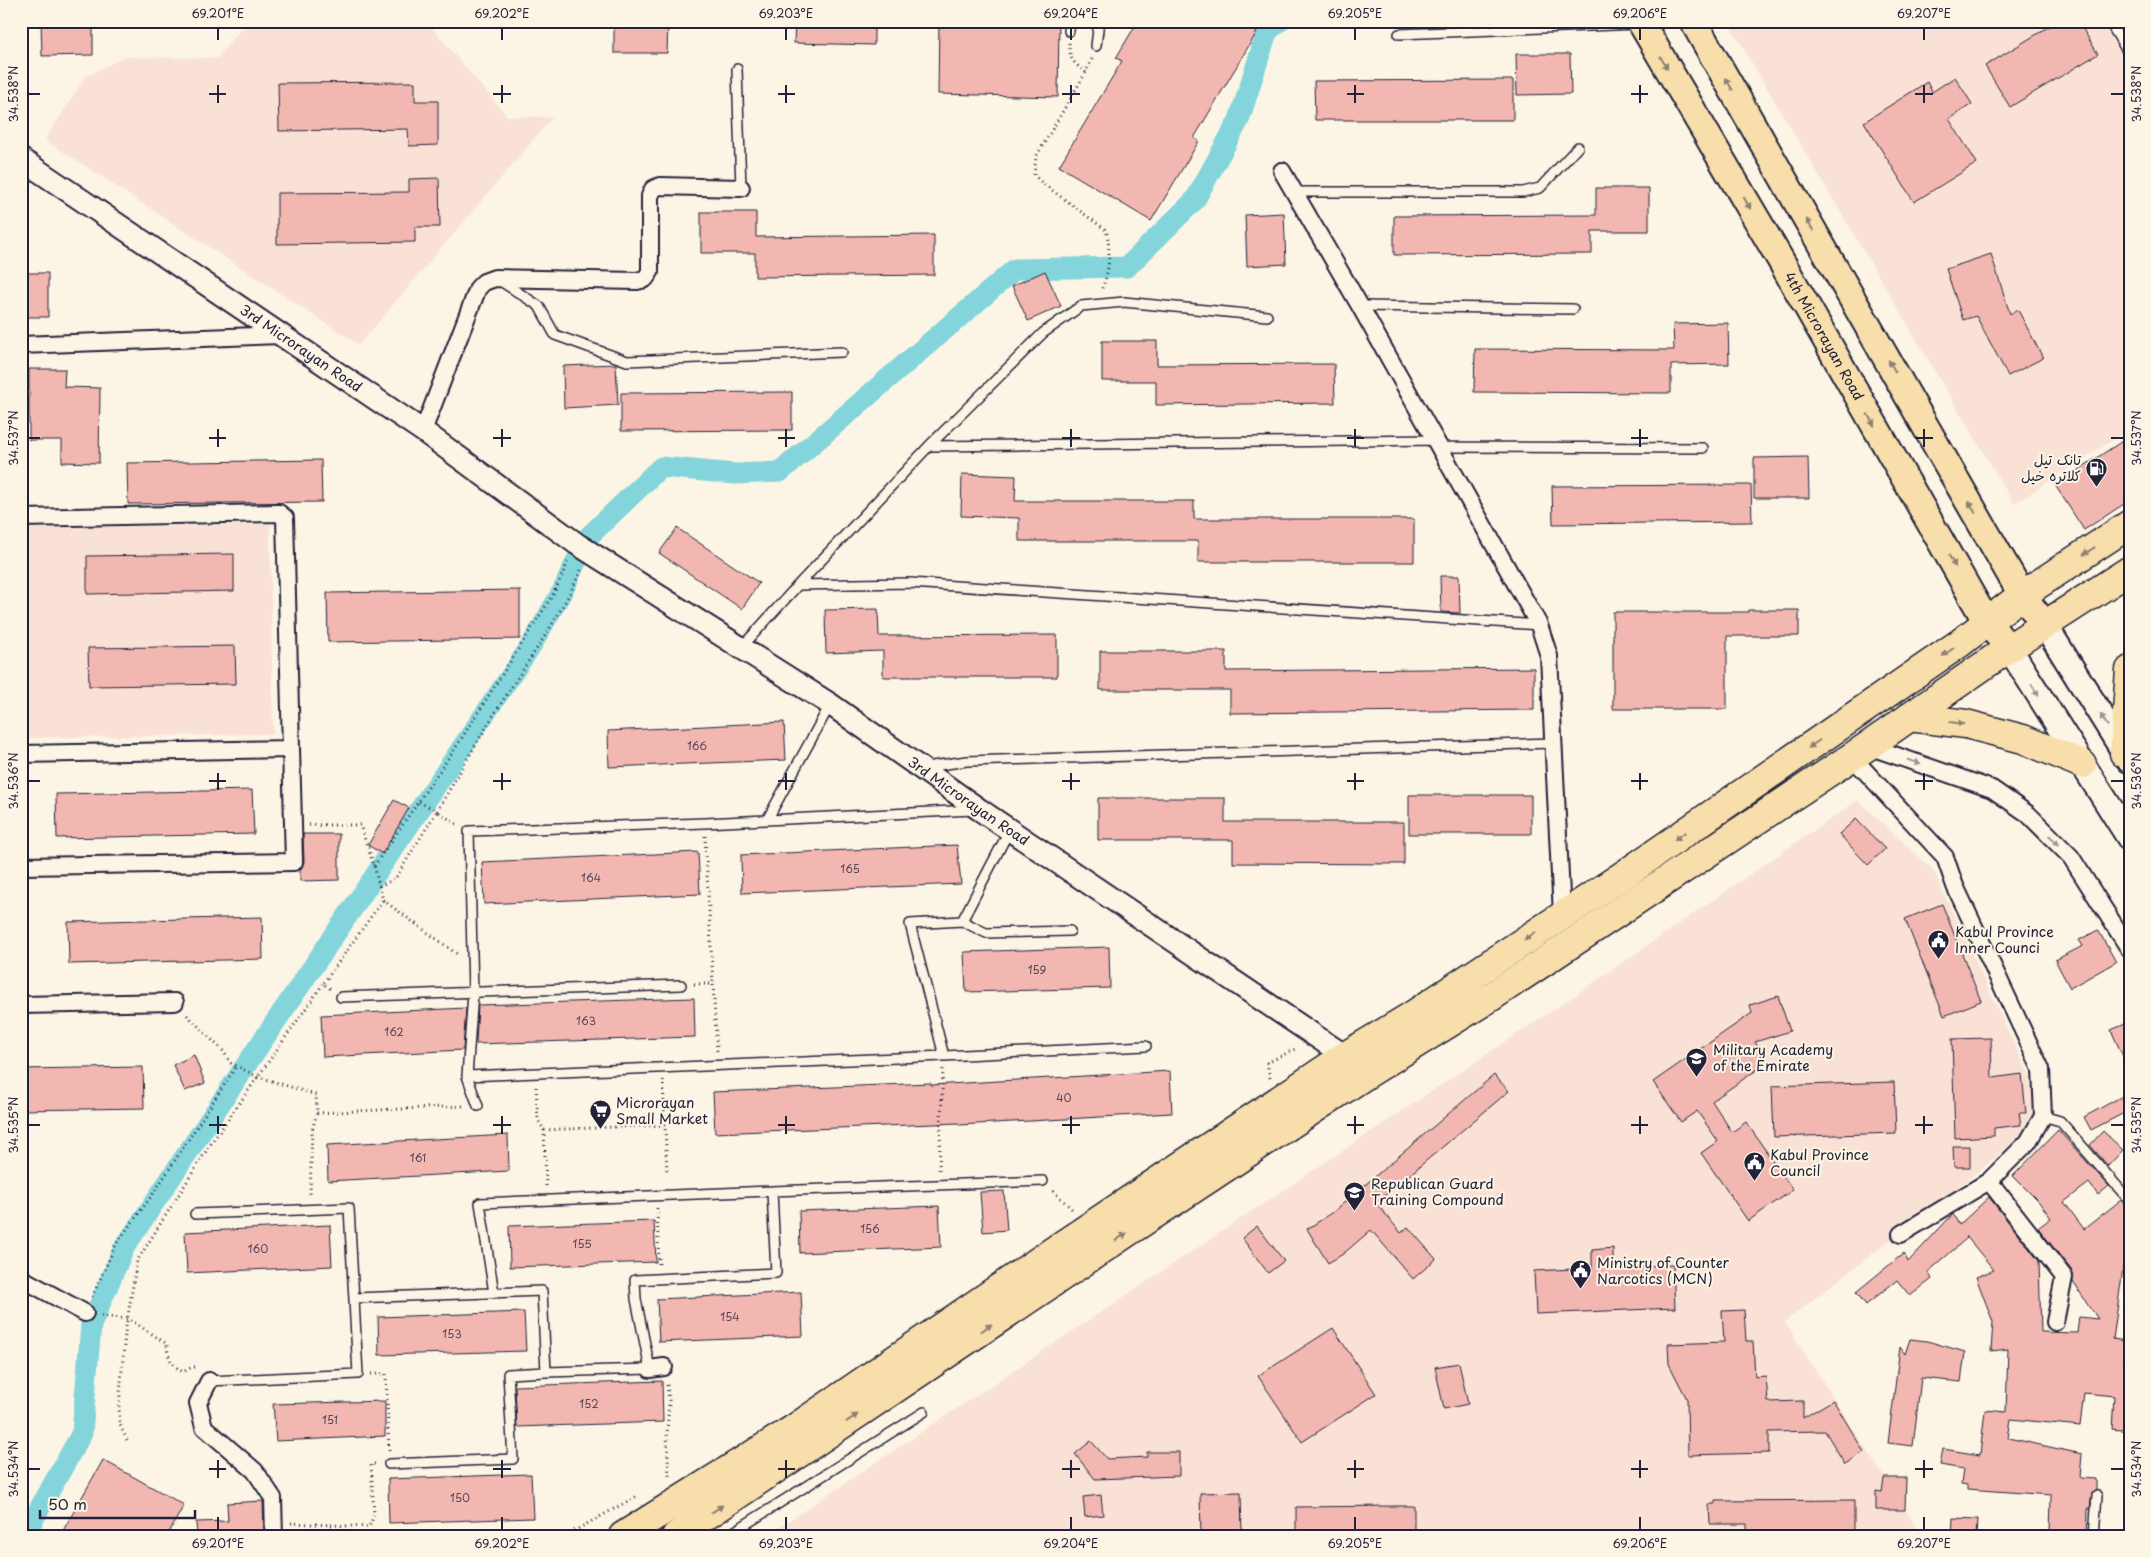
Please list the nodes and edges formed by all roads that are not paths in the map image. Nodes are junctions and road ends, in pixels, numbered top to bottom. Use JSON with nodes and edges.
{"nodes":[{"id":1,"x":1070,"y":21,"type":"edge"},
{"id":2,"x":1099,"y":21,"type":"edge"},
{"id":3,"x":1693,"y":21,"type":"edge"},
{"id":4,"x":2108,"y":21,"type":"edge"},
{"id":5,"x":1640,"y":22,"type":"edge"},
{"id":6,"x":1069,"y":31,"type":"road end"},
{"id":7,"x":1399,"y":34,"type":"dead end"},
{"id":8,"x":1096,"y":46,"type":"road end"},
{"id":9,"x":2130,"y":56,"type":"edge"},
{"id":10,"x":737,"y":69,"type":"dead end"},
{"id":11,"x":1578,"y":147,"type":"dead end"},
{"id":12,"x":21,"y":159,"type":"edge"},
{"id":13,"x":1282,"y":171,"type":"dead end"},
{"id":14,"x":741,"y":188,"type":"joint"},
{"id":15,"x":1293,"y":192,"type":"junction"},
{"id":16,"x":495,"y":278,"type":"junction"},
{"id":17,"x":1360,"y":306,"type":"junction"},
{"id":18,"x":1573,"y":309,"type":"dead end"},
{"id":19,"x":1267,"y":316,"type":"dead end"},
{"id":20,"x":280,"y":335,"type":"junction"},
{"id":21,"x":21,"y":345,"type":"edge"},
{"id":22,"x":842,"y":352,"type":"dead end"},
{"id":23,"x":423,"y":431,"type":"junction"},
{"id":24,"x":1437,"y":444,"type":"junction"},
{"id":25,"x":929,"y":446,"type":"junction"},
{"id":26,"x":1703,"y":448,"type":"dead end"},
{"id":27,"x":21,"y":518,"type":"edge"},
{"id":28,"x":2130,"y":524,"type":"edge"},
{"id":29,"x":2130,"y":570,"type":"edge"},
{"id":30,"x":798,"y":584,"type":"junction"},
{"id":31,"x":2022,"y":595,"type":"junction"},
{"id":32,"x":1986,"y":621,"type":"junction"},
{"id":33,"x":1539,"y":625,"type":"junction"},
{"id":34,"x":2045,"y":625,"type":"junction"},
{"id":35,"x":741,"y":648,"type":"junction"},
{"id":36,"x":2009,"y":648,"type":"junction"},
{"id":37,"x":2130,"y":670,"type":"edge"},
{"id":38,"x":830,"y":704,"type":"junction"},
{"id":39,"x":1909,"y":717,"type":"junction"},
{"id":40,"x":1554,"y":743,"type":"junction"},
{"id":41,"x":290,"y":750,"type":"junction"},
{"id":42,"x":1860,"y":751,"type":"junction"},
{"id":43,"x":21,"y":754,"type":"edge"},
{"id":44,"x":2127,"y":757,"type":"edge"},
{"id":45,"x":2082,"y":764,"type":"junction"},
{"id":46,"x":920,"y":768,"type":"junction"},
{"id":47,"x":980,"y":810,"type":"junction"},
{"id":48,"x":767,"y":820,"type":"junction"},
{"id":49,"x":1010,"y":828,"type":"junction"},
{"id":50,"x":2130,"y":839,"type":"edge"},
{"id":51,"x":21,"y":866,"type":"edge"},
{"id":52,"x":1562,"y":915,"type":"junction"},
{"id":53,"x":962,"y":921,"type":"junction"},
{"id":54,"x":1070,"y":931,"type":"dead end"},
{"id":55,"x":2130,"y":950,"type":"edge"},
{"id":56,"x":681,"y":985,"type":"road end"},
{"id":57,"x":472,"y":993,"type":"junction"},
{"id":58,"x":341,"y":997,"type":"road end"},
{"id":59,"x":175,"y":1002,"type":"road end"},
{"id":60,"x":21,"y":1005,"type":"edge"},
{"id":61,"x":1146,"y":1046,"type":"dead end"},
{"id":62,"x":944,"y":1056,"type":"junction"},
{"id":63,"x":1345,"y":1056,"type":"junction"},
{"id":64,"x":467,"y":1076,"type":"junction"},
{"id":65,"x":478,"y":1106,"type":"road end"},
{"id":66,"x":2043,"y":1116,"type":"junction"},
{"id":67,"x":1043,"y":1181,"type":"road end"},
{"id":68,"x":1989,"y":1181,"type":"junction"},
{"id":69,"x":772,"y":1191,"type":"junction"},
{"id":70,"x":2130,"y":1201,"type":"edge"},
{"id":71,"x":195,"y":1214,"type":"dead end"},
{"id":72,"x":1901,"y":1234,"type":"dead end"},
{"id":73,"x":21,"y":1278,"type":"edge"},
{"id":74,"x":494,"y":1293,"type":"junction"},
{"id":75,"x":354,"y":1298,"type":"junction"},
{"id":76,"x":85,"y":1313,"type":"road end"},
{"id":77,"x":2055,"y":1322,"type":"dead end"},
{"id":78,"x":546,"y":1372,"type":"junction"},
{"id":79,"x":209,"y":1381,"type":"joint"},
{"id":80,"x":924,"y":1412,"type":"dead end"},
{"id":81,"x":389,"y":1464,"type":"road end"},
{"id":82,"x":2097,"y":1496,"type":"dead end"},
{"id":83,"x":274,"y":1529,"type":"edge"},
{"id":84,"x":623,"y":1536,"type":"edge"},
{"id":85,"x":676,"y":1536,"type":"edge"},
{"id":86,"x":727,"y":1536,"type":"edge"},
{"id":87,"x":2094,"y":1536,"type":"edge"}],
"edges":[{"from":1,"to":6,"type":"lane"},
{"from":2,"to":8,"type":"lane"},
{"from":31,"to":3,"type":"main road","one_way":true},
{"from":4,"to":9,"type":"lane"},
{"from":5,"to":7,"type":"lane"},
{"from":5,"to":32,"type":"main road","name":"4th Microrayan Road","one_way":true},
{"from":10,"to":14,"type":"lane"},
{"from":11,"to":15,"type":"lane"},
{"from":12,"to":20,"type":"street","name":"3rd Microrayan Road"},
{"from":13,"to":15,"type":"street"},
{"from":14,"to":16,"type":"street"},
{"from":15,"to":17,"type":"street"},
{"from":16,"to":22,"type":"lane"},
{"from":16,"to":23,"type":"street"},
{"from":17,"to":18,"type":"lane"},
{"from":17,"to":24,"type":"street"},
{"from":19,"to":25,"type":"lane"},
{"from":20,"to":21,"type":"street"},
{"from":20,"to":23,"type":"street","name":"3rd Microrayan Road"},
{"from":23,"to":35,"type":"street","name":"3rd Microrayan Road"},
{"from":24,"to":25,"type":"lane"},
{"from":24,"to":26,"type":"lane"},
{"from":24,"to":33,"type":"street"},
{"from":25,"to":30,"type":"lane"},
{"from":27,"to":41,"type":"street"},
{"from":28,"to":31,"type":"highway","one_way":true},
{"from":29,"to":34,"type":"highway"},
{"from":30,"to":33,"type":"lane"},
{"from":30,"to":35,"type":"lane"},
{"from":31,"to":32,"type":"highway"},
{"from":31,"to":34,"type":"main road"},
{"from":32,"to":36,"type":"main road","name":"4th Microrayan Road"},
{"from":32,"to":52,"type":"highway","one_way":true},
{"from":33,"to":40,"type":"street"},
{"from":34,"to":36,"type":"highway"},
{"from":44,"to":34,"type":"main road","one_way":true},
{"from":35,"to":38,"type":"street","name":"3rd Microrayan Road"},
{"from":36,"to":39,"type":"highway"},
{"from":36,"to":45,"type":"main road","one_way":true},
{"from":37,"to":44,"type":"highway"},
{"from":38,"to":46,"type":"street","name":"3rd Microrayan Road"},
{"from":38,"to":48,"type":"lane"},
{"from":39,"to":42,"type":"highway"},
{"from":39,"to":45,"type":"highway","one_way":true},
{"from":40,"to":46,"type":"lane"},
{"from":40,"to":52,"type":"street"},
{"from":41,"to":43,"type":"street"},
{"from":41,"to":51,"type":"street"},
{"from":42,"to":55,"type":"street","one_way":true},
{"from":42,"to":66,"type":"street"},
{"from":85,"to":42,"type":"highway","one_way":true},
{"from":45,"to":50,"type":"main road"},
{"from":46,"to":47,"type":"street","name":"3rd Microrayan Road"},
{"from":47,"to":48,"type":"lane"},
{"from":47,"to":49,"type":"street","name":"3rd Microrayan Road"},
{"from":48,"to":57,"type":"lane"},
{"from":49,"to":53,"type":"lane"},
{"from":49,"to":63,"type":"street","name":"3rd Microrayan Road"},
{"from":52,"to":63,"type":"highway","one_way":true},
{"from":53,"to":54,"type":"lane"},
{"from":53,"to":62,"type":"lane"},
{"from":56,"to":57,"type":"lane"},
{"from":57,"to":58,"type":"lane"},
{"from":57,"to":64,"type":"lane"},
{"from":59,"to":60,"type":"street"},
{"from":61,"to":62,"type":"lane"},
{"from":62,"to":64,"type":"lane"},
{"from":63,"to":84,"type":"highway"},
{"from":64,"to":65,"type":"lane"},
{"from":66,"to":68,"type":"street"},
{"from":66,"to":70,"type":"lane"},
{"from":67,"to":69,"type":"lane"},
{"from":68,"to":72,"type":"street"},
{"from":68,"to":77,"type":"street"},
{"from":69,"to":74,"type":"lane"},
{"from":69,"to":78,"type":"lane"},
{"from":71,"to":75,"type":"lane"},
{"from":73,"to":76,"type":"street"},
{"from":74,"to":75,"type":"lane"},
{"from":74,"to":78,"type":"lane"},
{"from":75,"to":79,"type":"lane"},
{"from":78,"to":81,"type":"lane"},
{"from":79,"to":83,"type":"street"},
{"from":80,"to":86,"type":"lane"},
{"from":82,"to":87,"type":"lane"}]}
